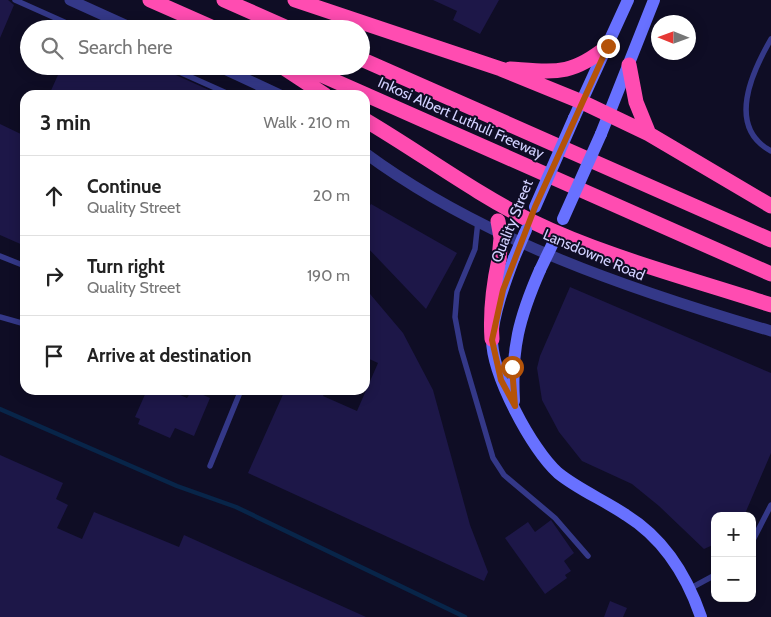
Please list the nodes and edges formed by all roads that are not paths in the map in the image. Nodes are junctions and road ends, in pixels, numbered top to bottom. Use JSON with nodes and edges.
{"nodes":[{"id":1,"x":15,"y":0,"type":"edge"},
{"id":2,"x":70,"y":0,"type":"edge"},
{"id":3,"x":150,"y":0,"type":"edge"},
{"id":4,"x":224,"y":0,"type":"edge"},
{"id":5,"x":295,"y":0,"type":"edge"},
{"id":6,"x":628,"y":0,"type":"edge"},
{"id":7,"x":654,"y":0,"type":"edge"},
{"id":8,"x":60,"y":20,"type":"edge"},
{"id":9,"x":114,"y":20,"type":"edge"},
{"id":10,"x":196,"y":20,"type":"edge"},
{"id":11,"x":270,"y":20,"type":"edge"},
{"id":12,"x":355,"y":20,"type":"edge"},
{"id":13,"x":370,"y":25,"type":"edge"},
{"id":14,"x":771,"y":39,"type":"edge"},
{"id":15,"x":608,"y":46,"type":"junction"},
{"id":16,"x":370,"y":63,"type":"edge"},
{"id":17,"x":629,"y":65,"type":"junction"},
{"id":18,"x":501,"y":69,"type":"junction"},
{"id":19,"x":186,"y":75,"type":"edge"},
{"id":20,"x":237,"y":75,"type":"edge"},
{"id":21,"x":295,"y":75,"type":"edge"},
{"id":22,"x":321,"y":75,"type":"edge"},
{"id":23,"x":220,"y":90,"type":"edge"},
{"id":24,"x":269,"y":90,"type":"edge"},
{"id":25,"x":318,"y":90,"type":"edge"},
{"id":26,"x":355,"y":90,"type":"edge"},
{"id":27,"x":370,"y":97,"type":"edge"},
{"id":28,"x":582,"y":102,"type":"junction"},
{"id":29,"x":610,"y":114,"type":"junction"},
{"id":30,"x":370,"y":123,"type":"edge"},
{"id":31,"x":649,"y":134,"type":"junction"},
{"id":32,"x":771,"y":151,"type":"edge"},
{"id":33,"x":370,"y":156,"type":"edge"},
{"id":34,"x":480,"y":193,"type":"junction"},
{"id":35,"x":771,"y":206,"type":"edge"},
{"id":36,"x":530,"y":219,"type":"junction"},
{"id":37,"x":478,"y":222,"type":"junction"},
{"id":38,"x":555,"y":238,"type":"junction"},
{"id":39,"x":771,"y":240,"type":"edge"},
{"id":40,"x":0,"y":256,"type":"edge"},
{"id":41,"x":507,"y":259,"type":"junction"},
{"id":42,"x":20,"y":264,"type":"edge"},
{"id":43,"x":771,"y":274,"type":"edge"},
{"id":44,"x":771,"y":305,"type":"edge"},
{"id":45,"x":0,"y":317,"type":"edge"},
{"id":46,"x":20,"y":323,"type":"edge"},
{"id":47,"x":771,"y":331,"type":"edge"},
{"id":48,"x":492,"y":340,"type":"joint"},
{"id":49,"x":238,"y":395,"type":"edge"},
{"id":50,"x":515,"y":406,"type":"junction"},
{"id":51,"x":210,"y":466,"type":"dead end"},
{"id":52,"x":771,"y":505,"type":"edge"},
{"id":53,"x":756,"y":534,"type":"edge"},
{"id":54,"x":588,"y":556,"type":"dead end"},
{"id":55,"x":711,"y":578,"type":"edge"},
{"id":56,"x":691,"y":588,"type":"junction"},
{"id":57,"x":701,"y":617,"type":"edge"}],
"edges":[{"from":1,"to":8,"type":"lane"},
{"from":2,"to":9,"type":"street"},
{"from":3,"to":10,"type":"highway"},
{"from":4,"to":11,"type":"highway"},
{"from":5,"to":12,"type":"highway"},
{"from":6,"to":15,"type":"street","name":"Quality Street"},
{"from":7,"to":17,"type":"street"},
{"from":13,"to":18,"type":"highway"},
{"from":14,"to":32,"type":"lane"},
{"from":15,"to":18,"type":"highway"},
{"from":15,"to":28,"type":"street","name":"Quality Street"},
{"from":16,"to":39,"type":"highway","name":"Inkosi Albert Luthuli Freeway"},
{"from":17,"to":29,"type":"street"},
{"from":17,"to":31,"type":"highway"},
{"from":18,"to":28,"type":"highway"},
{"from":19,"to":23,"type":"lane"},
{"from":20,"to":24,"type":"street"},
{"from":21,"to":25,"type":"highway"},
{"from":22,"to":26,"type":"highway","name":"Inkosi Albert Luthuli Freeway"},
{"from":27,"to":43,"type":"highway","name":"Inkosi Albert Luthuli Freeway"},
{"from":28,"to":29,"type":"highway"},
{"from":28,"to":36,"type":"street","name":"Quality Street","bridge":true},
{"from":29,"to":31,"type":"highway"},
{"from":29,"to":38,"type":"street","bridge":true},
{"from":30,"to":34,"type":"highway"},
{"from":31,"to":35,"type":"highway"},
{"from":33,"to":37,"type":"street","name":"Lansdowne Road"},
{"from":34,"to":36,"type":"highway"},
{"from":34,"to":41,"type":"highway","bridge":true},
{"from":36,"to":38,"type":"highway"},
{"from":36,"to":41,"type":"street","name":"Quality Street","bridge":true},
{"from":37,"to":47,"type":"street","name":"Lansdowne Road"},
{"from":37,"to":54,"type":"lane"},
{"from":38,"to":44,"type":"highway"},
{"from":38,"to":50,"type":"street","bridge":true},
{"from":40,"to":42,"type":"lane"},
{"from":41,"to":48,"type":"highway"},
{"from":45,"to":46,"type":"lane"},
{"from":48,"to":50,"type":"street"},
{"from":49,"to":51,"type":"lane"},
{"from":50,"to":56,"type":"street"},
{"from":52,"to":53,"type":"lane"},
{"from":55,"to":56,"type":"lane"},
{"from":56,"to":57,"type":"street"}]}
